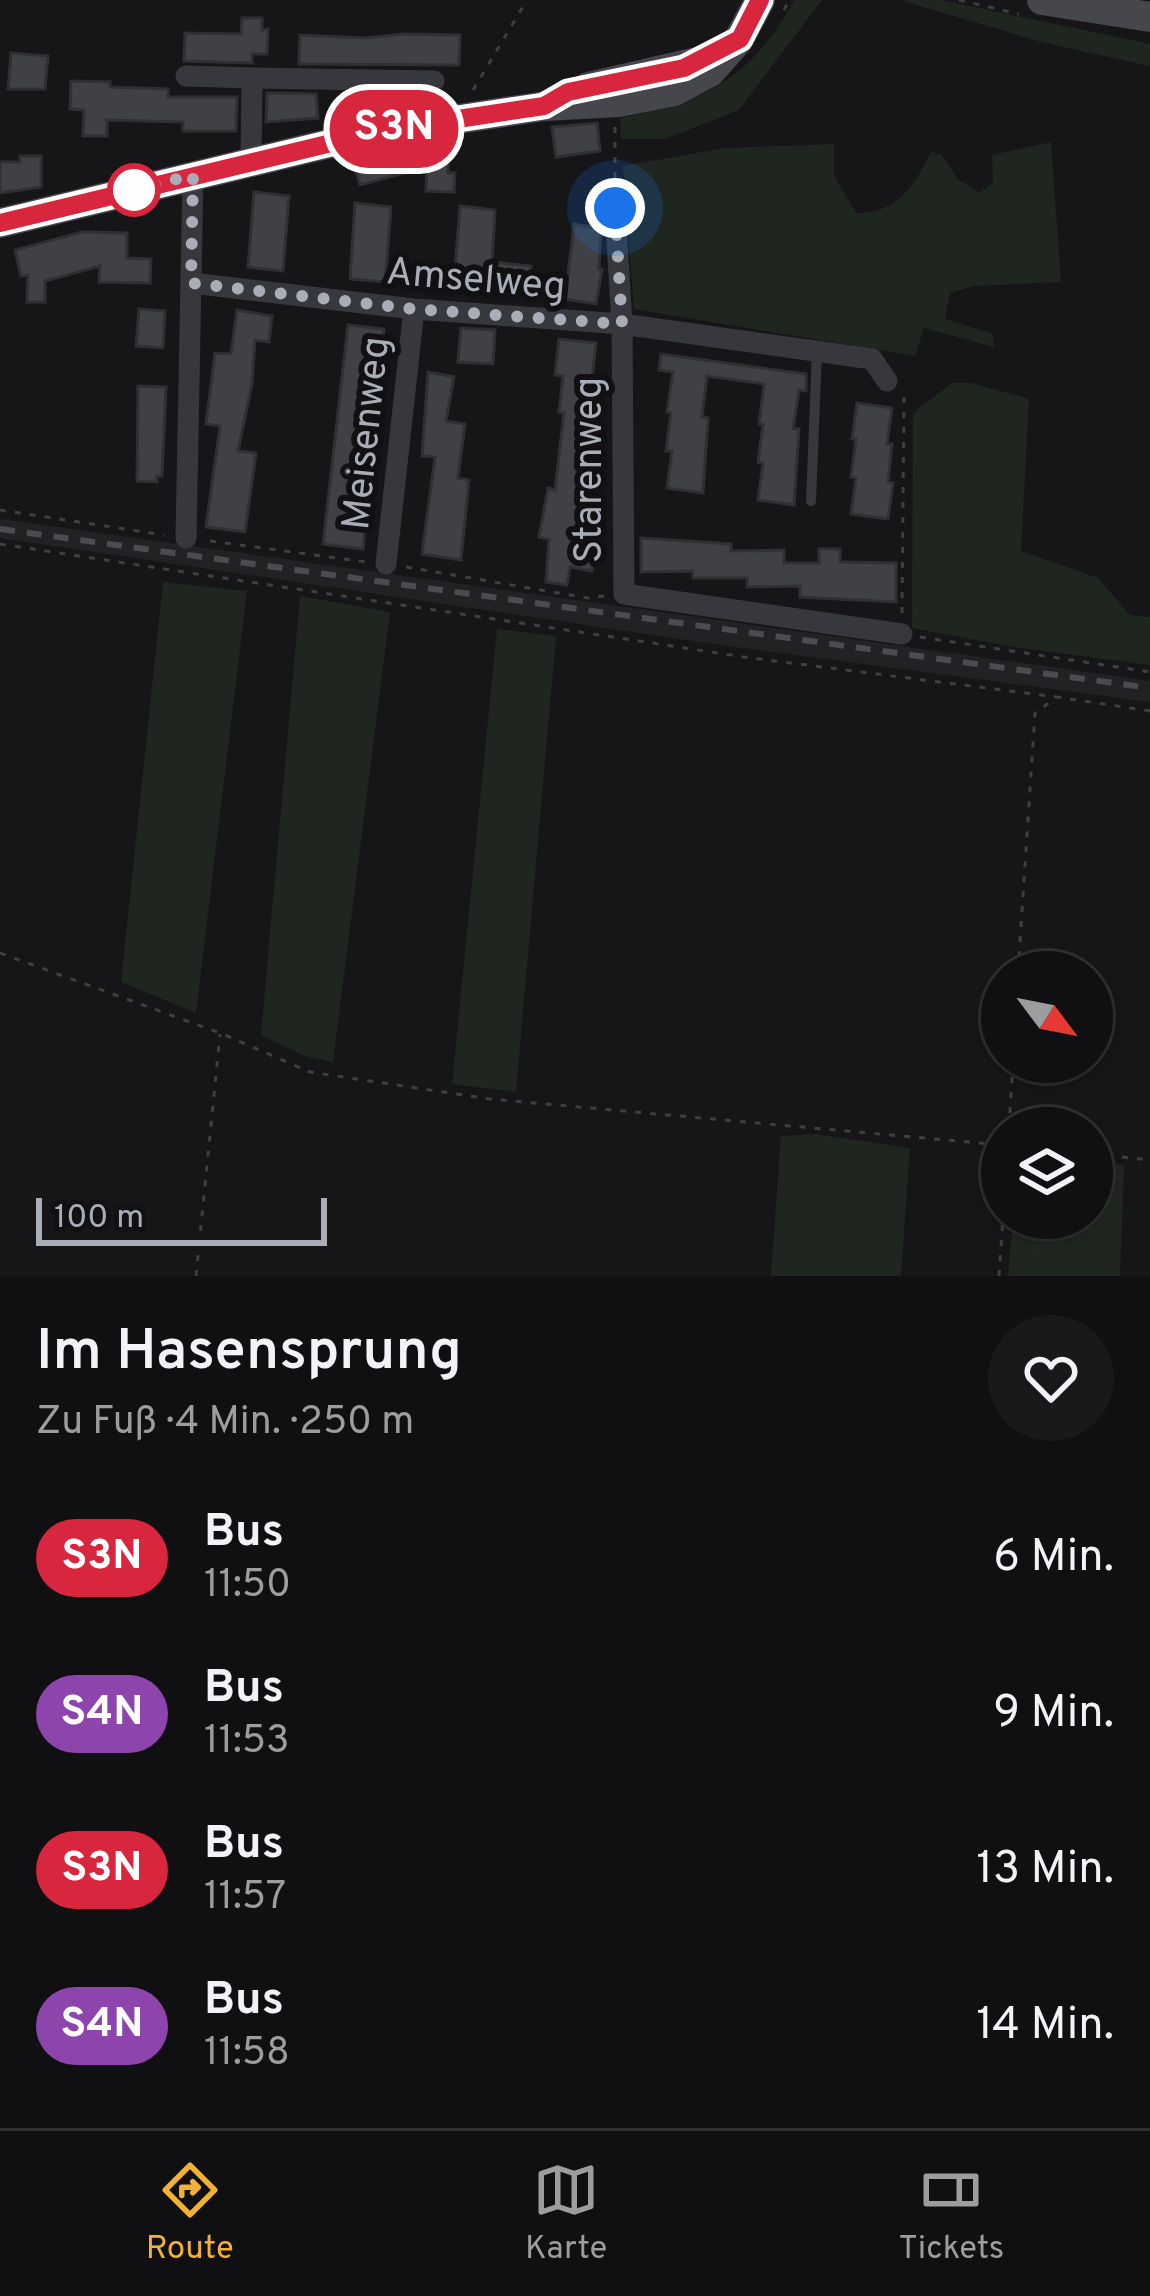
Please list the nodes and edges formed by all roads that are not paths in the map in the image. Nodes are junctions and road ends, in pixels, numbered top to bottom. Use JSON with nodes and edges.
{"nodes":[{"id":1,"x":760,"y":0,"type":"edge"},
{"id":2,"x":1042,"y":0,"type":"edge"},
{"id":3,"x":1150,"y":17,"type":"edge"},
{"id":4,"x":187,"y":76,"type":"dead end"},
{"id":5,"x":252,"y":78,"type":"junction"},
{"id":6,"x":434,"y":81,"type":"dead end"},
{"id":7,"x":251,"y":161,"type":"junction"},
{"id":8,"x":193,"y":175,"type":"junction"},
{"id":9,"x":615,"y":208,"type":"road end"},
{"id":10,"x":0,"y":223,"type":"edge"},
{"id":11,"x":191,"y":283,"type":"junction"},
{"id":12,"x":414,"y":309,"type":"junction"},
{"id":13,"x":622,"y":324,"type":"junction"},
{"id":14,"x":817,"y":351,"type":"junction"},
{"id":15,"x":887,"y":381,"type":"road end"},
{"id":16,"x":811,"y":501,"type":"dead end"},
{"id":17,"x":186,"y":538,"type":"road end"},
{"id":18,"x":386,"y":564,"type":"dead end"},
{"id":19,"x":902,"y":634,"type":"road end"}],
"edges":[{"from":1,"to":7,"type":"street"},
{"from":2,"to":3,"type":"street"},
{"from":4,"to":5,"type":"street"},
{"from":5,"to":6,"type":"street"},
{"from":5,"to":7,"type":"street"},
{"from":7,"to":8,"type":"street"},
{"from":8,"to":10,"type":"street"},
{"from":8,"to":11,"type":"street"},
{"from":9,"to":13,"type":"street","name":"Starenweg"},
{"from":11,"to":12,"type":"street","name":"Amselweg"},
{"from":11,"to":17,"type":"street"},
{"from":12,"to":13,"type":"street","name":"Amselweg"},
{"from":12,"to":18,"type":"street","name":"Meisenweg"},
{"from":13,"to":14,"type":"street","name":"Amselweg"},
{"from":13,"to":19,"type":"street","name":"Starenweg"},
{"from":14,"to":15,"type":"street","name":"Amselweg"},
{"from":14,"to":16,"type":"lane"}]}
